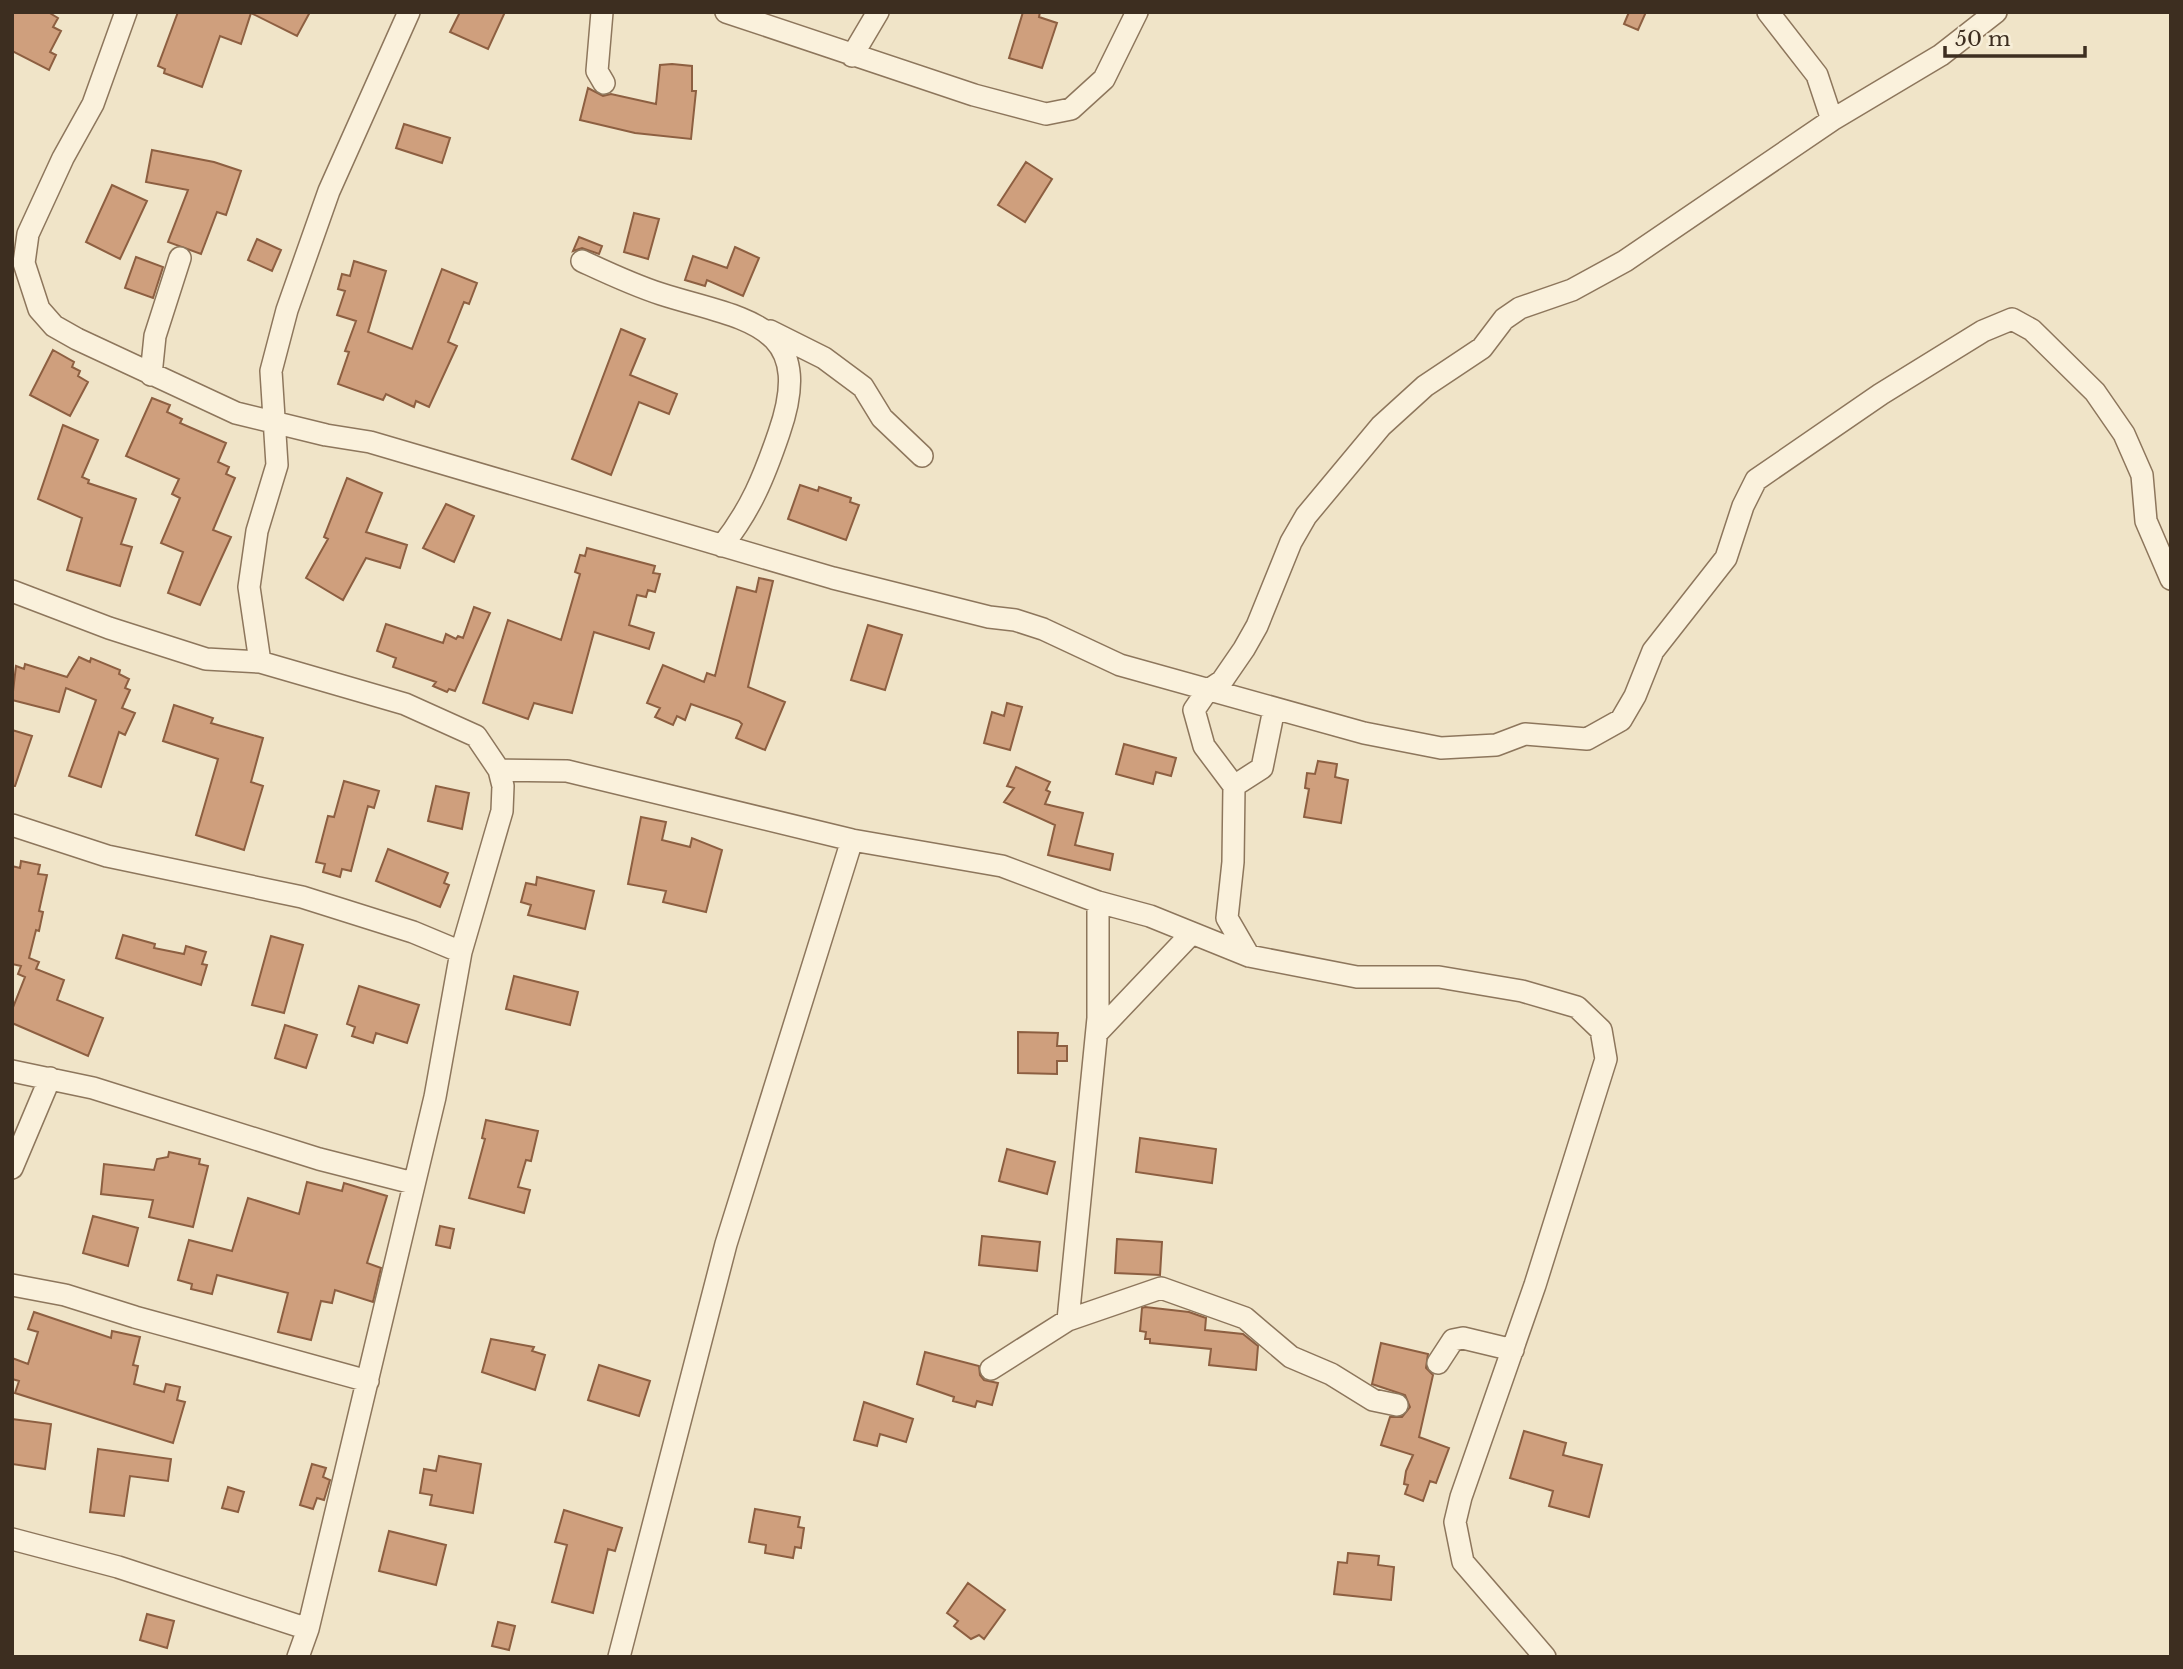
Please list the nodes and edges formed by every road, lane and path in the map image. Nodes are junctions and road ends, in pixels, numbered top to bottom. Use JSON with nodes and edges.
{"nodes":[{"id":1,"x":126,"y":12,"type":"edge"},
{"id":2,"x":409,"y":12,"type":"edge"},
{"id":3,"x":602,"y":12,"type":"edge"},
{"id":4,"x":726,"y":12,"type":"edge"},
{"id":5,"x":878,"y":12,"type":"edge"},
{"id":6,"x":1137,"y":12,"type":"edge"},
{"id":7,"x":1768,"y":12,"type":"edge"},
{"id":8,"x":1996,"y":12,"type":"edge"},
{"id":9,"x":852,"y":56,"type":"junction"},
{"id":10,"x":604,"y":83,"type":"dead end"},
{"id":11,"x":1832,"y":120,"type":"junction"},
{"id":12,"x":180,"y":258,"type":"dead end"},
{"id":13,"x":582,"y":261,"type":"dead end"},
{"id":14,"x":765,"y":328,"type":"junction"},
{"id":15,"x":151,"y":375,"type":"junction"},
{"id":16,"x":275,"y":422,"type":"junction"},
{"id":17,"x":922,"y":456,"type":"dead end"},
{"id":18,"x":722,"y":546,"type":"junction"},
{"id":19,"x":2171,"y":579,"type":"edge"},
{"id":20,"x":12,"y":591,"type":"edge"},
{"id":21,"x":260,"y":663,"type":"junction"},
{"id":22,"x":1207,"y":691,"type":"junction"},
{"id":23,"x":1274,"y":709,"type":"junction"},
{"id":24,"x":499,"y":770,"type":"junction"},
{"id":25,"x":1234,"y":786,"type":"junction"},
{"id":26,"x":12,"y":825,"type":"edge"},
{"id":27,"x":852,"y":840,"type":"junction"},
{"id":28,"x":1098,"y":902,"type":"junction"},
{"id":29,"x":1192,"y":933,"type":"junction"},
{"id":30,"x":461,"y":952,"type":"junction"},
{"id":31,"x":1249,"y":956,"type":"junction"},
{"id":32,"x":1097,"y":1033,"type":"junction"},
{"id":33,"x":12,"y":1072,"type":"edge"},
{"id":34,"x":50,"y":1078,"type":"junction"},
{"id":35,"x":12,"y":1168,"type":"edge"},
{"id":36,"x":413,"y":1183,"type":"junction"},
{"id":37,"x":12,"y":1285,"type":"edge"},
{"id":38,"x":1068,"y":1320,"type":"junction"},
{"id":39,"x":1513,"y":1350,"type":"junction"},
{"id":40,"x":1438,"y":1363,"type":"dead end"},
{"id":41,"x":991,"y":1369,"type":"dead end"},
{"id":42,"x":368,"y":1381,"type":"junction"},
{"id":43,"x":1397,"y":1405,"type":"dead end"},
{"id":44,"x":12,"y":1539,"type":"edge"},
{"id":45,"x":308,"y":1629,"type":"junction"},
{"id":46,"x":298,"y":1657,"type":"edge"},
{"id":47,"x":619,"y":1657,"type":"edge"},
{"id":48,"x":1545,"y":1657,"type":"edge"}],
"edges":[{"from":1,"to":15,"type":"street"},
{"from":2,"to":16,"type":"street"},
{"from":3,"to":10,"type":"street"},
{"from":4,"to":9,"type":"street"},
{"from":5,"to":9,"type":"street"},
{"from":6,"to":9,"type":"street"},
{"from":7,"to":11,"type":"street"},
{"from":8,"to":11,"type":"street"},
{"from":11,"to":22,"type":"street"},
{"from":12,"to":15,"type":"street"},
{"from":13,"to":14,"type":"street"},
{"from":14,"to":17,"type":"street"},
{"from":14,"to":18,"type":"street"},
{"from":15,"to":16,"type":"street"},
{"from":16,"to":18,"type":"street"},
{"from":16,"to":21,"type":"street"},
{"from":18,"to":22,"type":"street"},
{"from":19,"to":23,"type":"street"},
{"from":20,"to":21,"type":"street"},
{"from":21,"to":24,"type":"street"},
{"from":22,"to":23,"type":"street"},
{"from":22,"to":25,"type":"street"},
{"from":23,"to":25,"type":"street"},
{"from":24,"to":27,"type":"street"},
{"from":24,"to":30,"type":"street"},
{"from":25,"to":31,"type":"street"},
{"from":26,"to":30,"type":"street"},
{"from":27,"to":28,"type":"street"},
{"from":27,"to":47,"type":"street"},
{"from":28,"to":29,"type":"street"},
{"from":28,"to":32,"type":"street"},
{"from":29,"to":31,"type":"street"},
{"from":29,"to":32,"type":"street"},
{"from":30,"to":36,"type":"street"},
{"from":31,"to":39,"type":"street"},
{"from":32,"to":38,"type":"street"},
{"from":33,"to":34,"type":"street"},
{"from":34,"to":35,"type":"street"},
{"from":34,"to":36,"type":"street"},
{"from":36,"to":42,"type":"street"},
{"from":37,"to":42,"type":"street"},
{"from":38,"to":41,"type":"street"},
{"from":38,"to":43,"type":"street"},
{"from":39,"to":40,"type":"street"},
{"from":39,"to":48,"type":"street"},
{"from":42,"to":45,"type":"street"},
{"from":44,"to":45,"type":"street"},
{"from":45,"to":46,"type":"street"}]}
